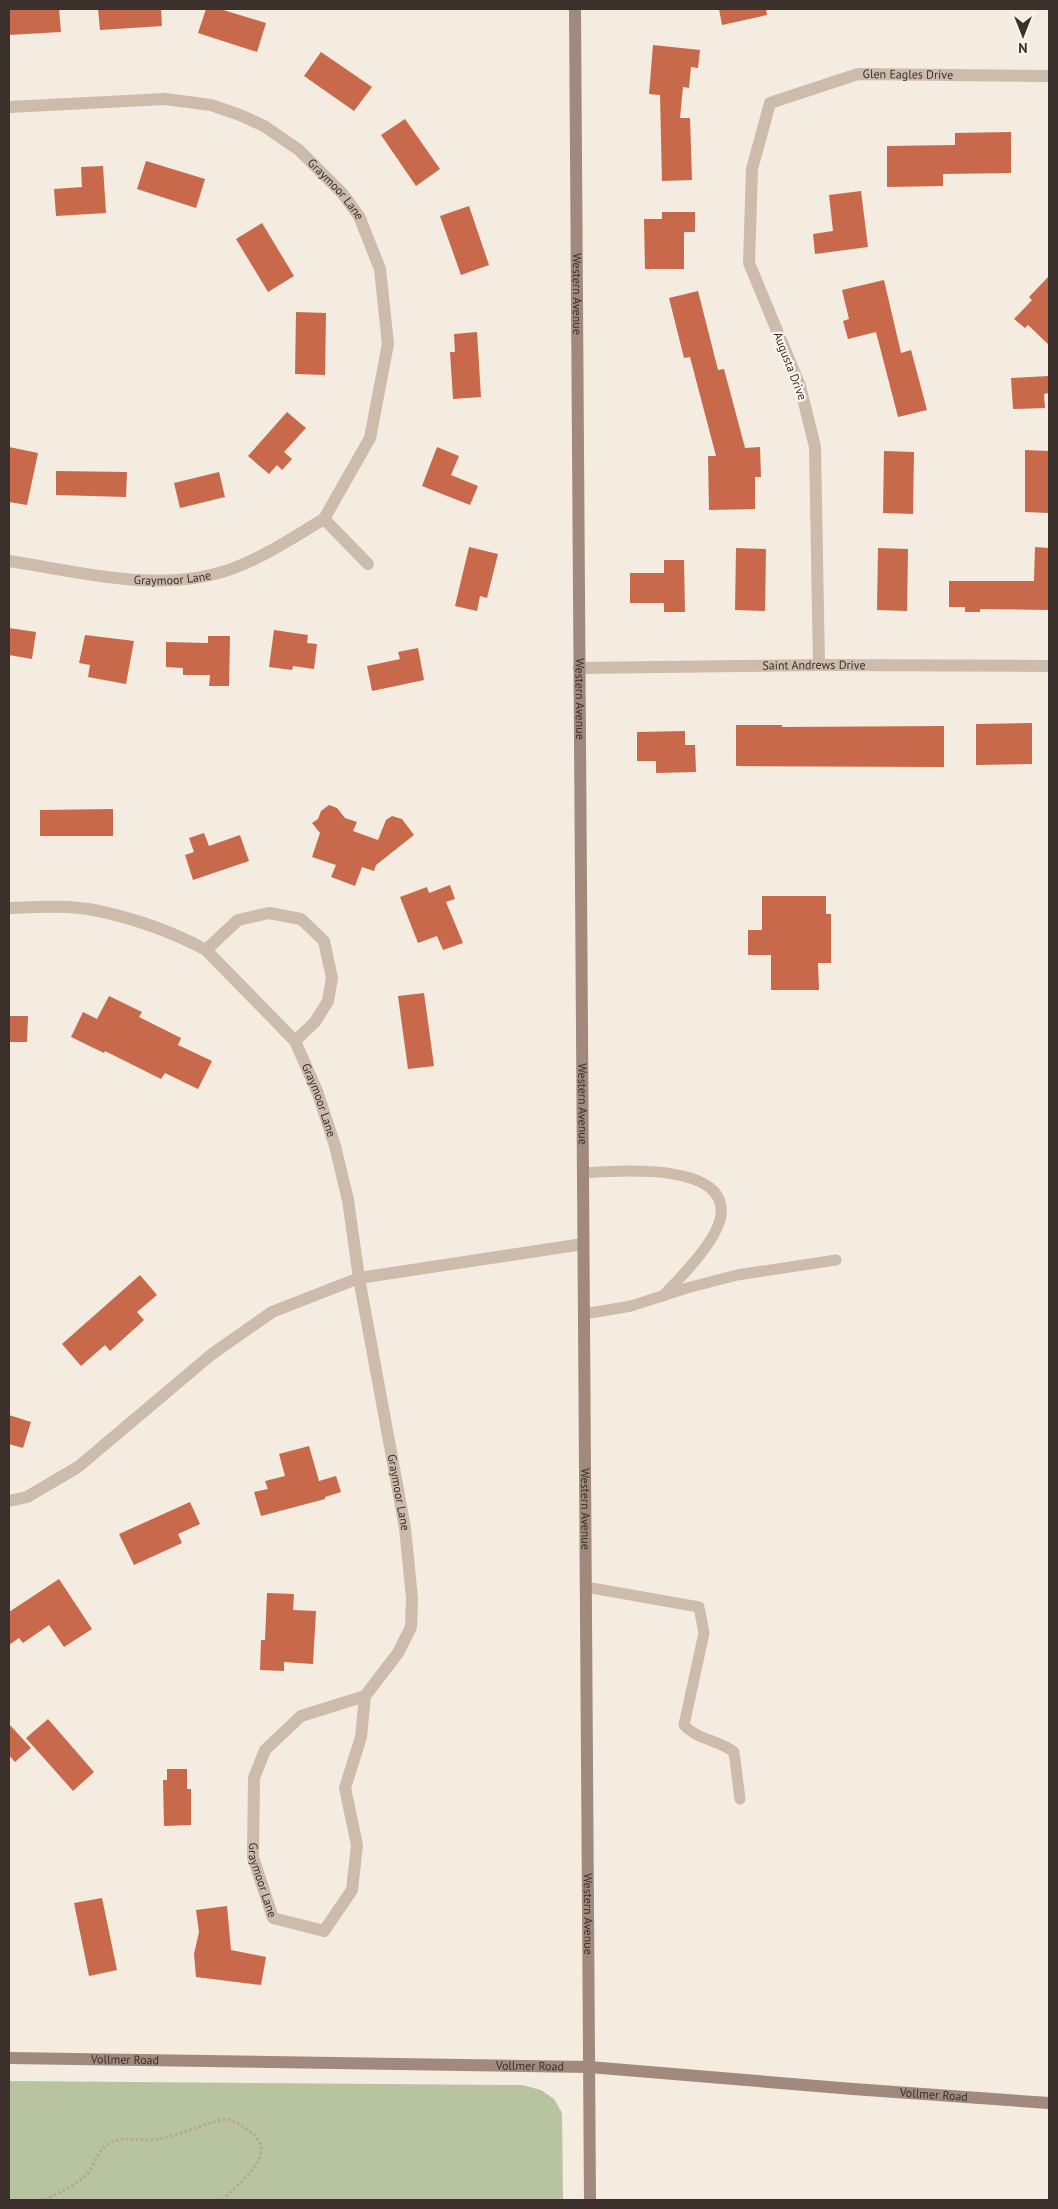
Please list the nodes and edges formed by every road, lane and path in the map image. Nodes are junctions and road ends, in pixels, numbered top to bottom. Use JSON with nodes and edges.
{"nodes":[{"id":1,"x":575,"y":9,"type":"edge"},
{"id":2,"x":1049,"y":76,"type":"edge"},
{"id":3,"x":770,"y":103,"type":"joint"},
{"id":4,"x":9,"y":107,"type":"edge"},
{"id":5,"x":324,"y":519,"type":"junction"},
{"id":6,"x":9,"y":561,"type":"edge"},
{"id":7,"x":368,"y":564,"type":"dead end"},
{"id":8,"x":819,"y":665,"type":"junction"},
{"id":9,"x":1049,"y":666,"type":"edge"},
{"id":10,"x":579,"y":668,"type":"junction"},
{"id":11,"x":9,"y":908,"type":"edge"},
{"id":12,"x":206,"y":950,"type":"junction"},
{"id":13,"x":295,"y":1041,"type":"junction"},
{"id":14,"x":583,"y":1173,"type":"junction"},
{"id":15,"x":583,"y":1244,"type":"junction"},
{"id":16,"x":836,"y":1260,"type":"dead end"},
{"id":17,"x":359,"y":1278,"type":"junction"},
{"id":18,"x":663,"y":1296,"type":"junction"},
{"id":19,"x":584,"y":1314,"type":"junction"},
{"id":20,"x":9,"y":1501,"type":"edge"},
{"id":21,"x":586,"y":1587,"type":"junction"},
{"id":22,"x":365,"y":1696,"type":"junction"},
{"id":23,"x":740,"y":1799,"type":"dead end"},
{"id":24,"x":9,"y":2052,"type":"edge"},
{"id":25,"x":9,"y":2058,"type":"edge"},
{"id":26,"x":589,"y":2067,"type":"junction"},
{"id":27,"x":1049,"y":2103,"type":"edge"},
{"id":28,"x":45,"y":2200,"type":"edge"},
{"id":29,"x":223,"y":2200,"type":"edge"},
{"id":30,"x":590,"y":2200,"type":"edge"}],
"edges":[{"from":1,"to":10,"type":"main road","name":"Western Avenue"},
{"from":2,"to":3,"type":"street","name":"Glen Eagles Drive"},
{"from":3,"to":8,"type":"street","name":"Augusta Drive"},
{"from":4,"to":5,"type":"street","name":"Graymoor Lane"},
{"from":5,"to":6,"type":"street","name":"Graymoor Lane"},
{"from":5,"to":7,"type":"street"},
{"from":8,"to":9,"type":"street","name":"Saint Andrews Drive"},
{"from":8,"to":10,"type":"street","name":"Saint Andrews Drive"},
{"from":10,"to":14,"type":"main road","name":"Western Avenue"},
{"from":11,"to":12,"type":"street","name":"Graymoor Lane"},
{"from":12,"to":13,"type":"street","name":"Graymoor Lane"},
{"from":12,"to":13,"type":"street"},
{"from":13,"to":17,"type":"street","name":"Graymoor Lane"},
{"from":14,"to":15,"type":"main road","name":"Western Avenue"},
{"from":14,"to":18,"type":"lane"},
{"from":15,"to":17,"type":"street"},
{"from":15,"to":19,"type":"main road","name":"Western Avenue"},
{"from":16,"to":18,"type":"lane"},
{"from":17,"to":20,"type":"street"},
{"from":17,"to":22,"type":"street","name":"Graymoor Lane"},
{"from":18,"to":19,"type":"lane"},
{"from":19,"to":21,"type":"main road","name":"Western Avenue"},
{"from":21,"to":23,"type":"lane"},
{"from":21,"to":26,"type":"main road","name":"Western Avenue"},
{"from":22,"to":22,"type":"street","name":"Graymoor Lane"},
{"from":24,"to":25,"type":"street"},
{"from":25,"to":26,"type":"main road","name":"Vollmer Road"},
{"from":26,"to":27,"type":"main road","name":"Vollmer Road"},
{"from":26,"to":30,"type":"main road","name":"Western Avenue"},
{"from":28,"to":29,"type":"path"}]}
